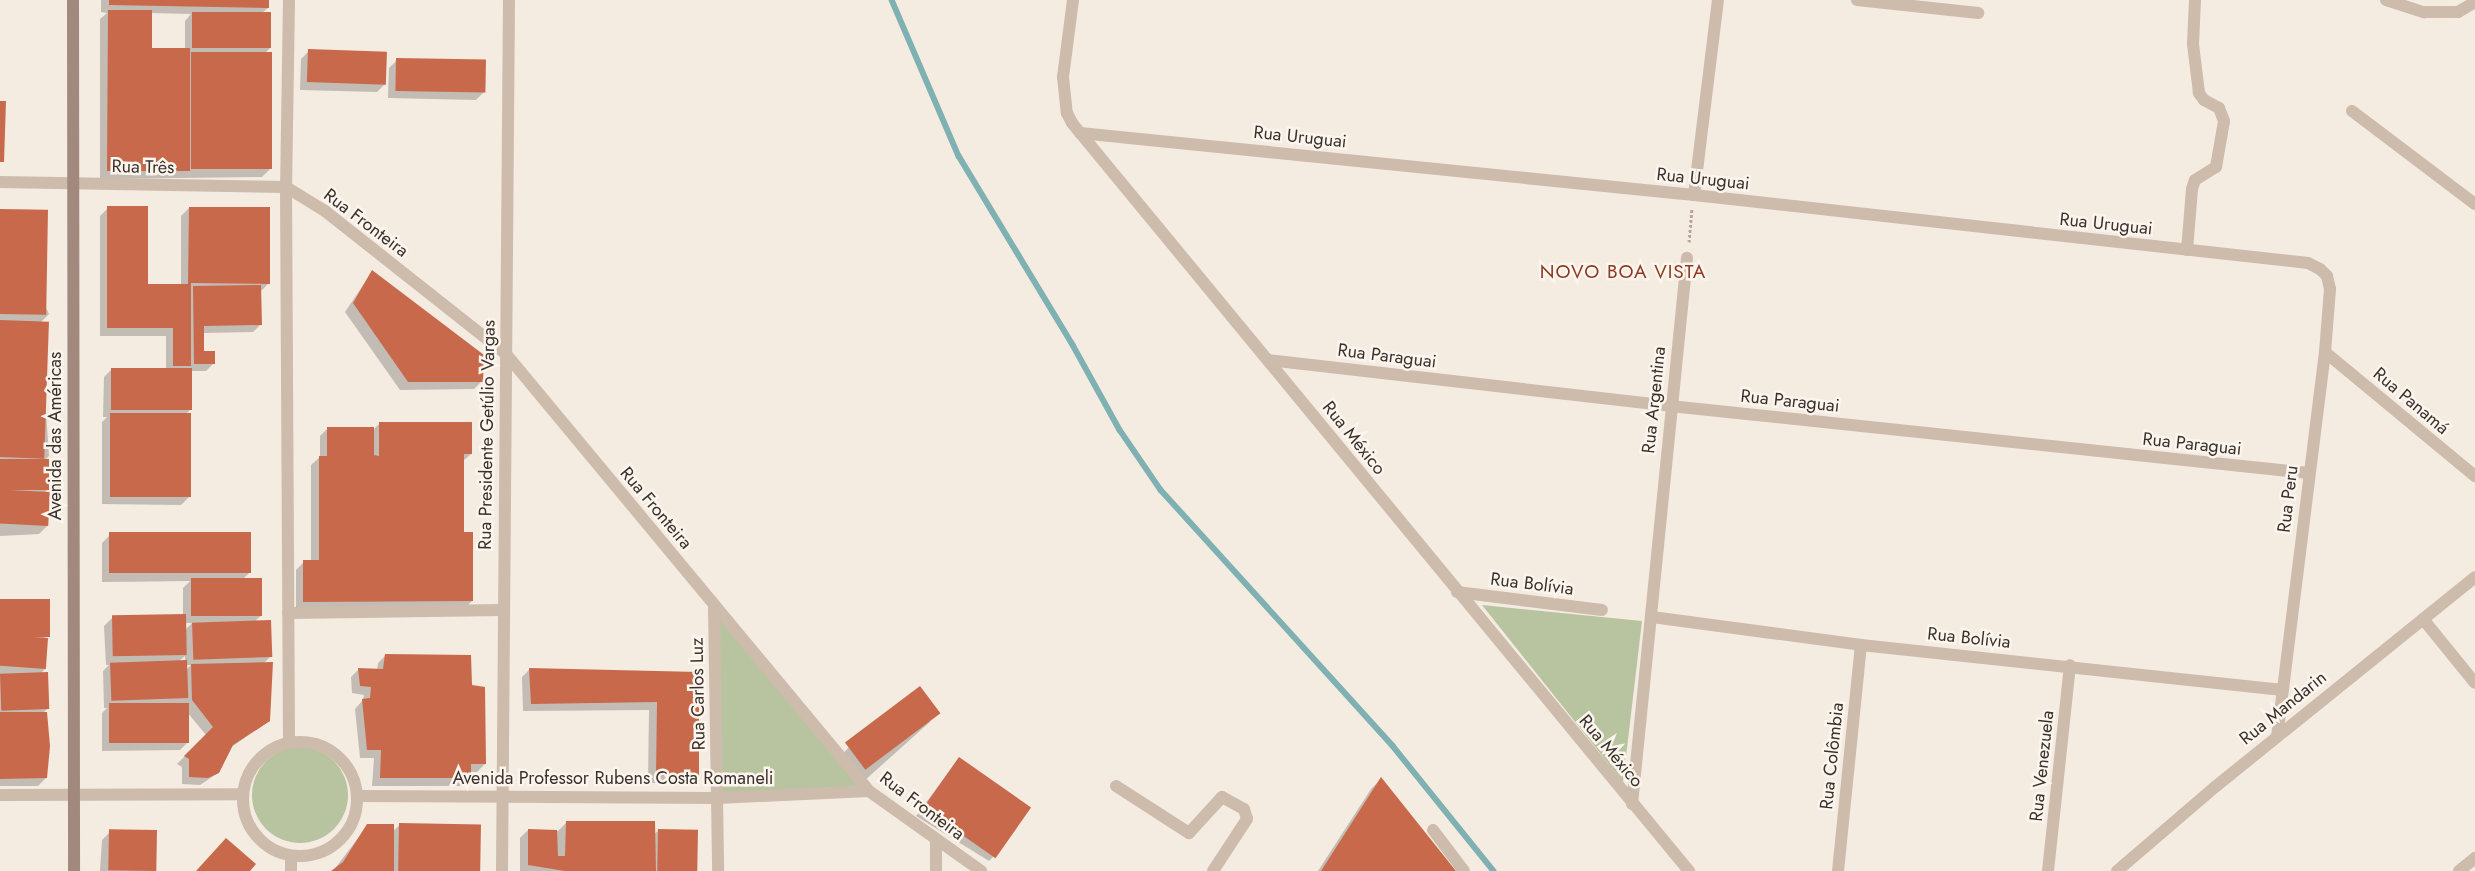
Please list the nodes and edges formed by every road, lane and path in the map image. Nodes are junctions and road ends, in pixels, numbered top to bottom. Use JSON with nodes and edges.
{"nodes":[{"id":1,"x":73,"y":0,"type":"edge"},
{"id":2,"x":289,"y":0,"type":"edge"},
{"id":3,"x":509,"y":0,"type":"edge"},
{"id":4,"x":1073,"y":0,"type":"edge"},
{"id":5,"x":1718,"y":0,"type":"edge"},
{"id":6,"x":1857,"y":0,"type":"edge"},
{"id":7,"x":2195,"y":0,"type":"edge"},
{"id":8,"x":2386,"y":0,"type":"edge"},
{"id":9,"x":2475,"y":2,"type":"edge"},
{"id":10,"x":1978,"y":13,"type":"dead end"},
{"id":11,"x":2352,"y":111,"type":"dead end"},
{"id":12,"x":1080,"y":133,"type":"junction"},
{"id":13,"x":0,"y":182,"type":"edge"},
{"id":14,"x":72,"y":184,"type":"junction"},
{"id":15,"x":286,"y":187,"type":"junction"},
{"id":16,"x":1694,"y":195,"type":"junction"},
{"id":17,"x":2475,"y":204,"type":"edge"},
{"id":18,"x":2187,"y":250,"type":"junction"},
{"id":19,"x":1687,"y":258,"type":"joint"},
{"id":20,"x":2320,"y":269,"type":"joint"},
{"id":21,"x":2325,"y":352,"type":"junction"},
{"id":22,"x":506,"y":354,"type":"junction"},
{"id":23,"x":1268,"y":360,"type":"junction"},
{"id":24,"x":1670,"y":406,"type":"junction"},
{"id":25,"x":2308,"y":474,"type":"junction"},
{"id":26,"x":2475,"y":476,"type":"edge"},
{"id":27,"x":2475,"y":577,"type":"edge"},
{"id":28,"x":1457,"y":592,"type":"junction"},
{"id":29,"x":714,"y":606,"type":"junction"},
{"id":30,"x":503,"y":610,"type":"junction"},
{"id":31,"x":1602,"y":610,"type":"dead end"},
{"id":32,"x":288,"y":613,"type":"junction"},
{"id":33,"x":1652,"y":617,"type":"junction"},
{"id":34,"x":2423,"y":619,"type":"junction"},
{"id":35,"x":1861,"y":645,"type":"junction"},
{"id":36,"x":2070,"y":665,"type":"junction"},
{"id":37,"x":2475,"y":684,"type":"edge"},
{"id":38,"x":2283,"y":690,"type":"junction"},
{"id":39,"x":2277,"y":736,"type":"junction"},
{"id":40,"x":290,"y":741,"type":"junction"},
{"id":41,"x":1116,"y":786,"type":"dead end"},
{"id":42,"x":870,"y":791,"type":"junction"},
{"id":43,"x":242,"y":794,"type":"junction"},
{"id":44,"x":0,"y":795,"type":"edge"},
{"id":45,"x":73,"y":795,"type":"junction"},
{"id":46,"x":502,"y":795,"type":"junction"},
{"id":47,"x":357,"y":796,"type":"junction"},
{"id":48,"x":718,"y":798,"type":"junction"},
{"id":49,"x":1632,"y":804,"type":"junction"},
{"id":50,"x":1433,"y":830,"type":"dead end"},
{"id":51,"x":936,"y":840,"type":"junction"},
{"id":52,"x":291,"y":856,"type":"junction"},
{"id":53,"x":2475,"y":858,"type":"edge"},
{"id":54,"x":74,"y":871,"type":"edge"},
{"id":55,"x":291,"y":871,"type":"edge"},
{"id":56,"x":502,"y":871,"type":"edge"},
{"id":57,"x":718,"y":871,"type":"edge"},
{"id":58,"x":936,"y":871,"type":"edge"},
{"id":59,"x":981,"y":871,"type":"edge"},
{"id":60,"x":1213,"y":871,"type":"edge"},
{"id":61,"x":1464,"y":871,"type":"edge"},
{"id":62,"x":1689,"y":871,"type":"edge"},
{"id":63,"x":1838,"y":871,"type":"edge"},
{"id":64,"x":2048,"y":871,"type":"edge"},
{"id":65,"x":2117,"y":871,"type":"edge"},
{"id":66,"x":2459,"y":871,"type":"edge"}],
"edges":[{"from":1,"to":14,"type":"main road","name":"Avenida das Américas"},
{"from":2,"to":15,"type":"street"},
{"from":3,"to":22,"type":"street","name":"Rua Presidente Getúlio Vargas"},
{"from":4,"to":12,"type":"street","name":"Rua México"},
{"from":5,"to":16,"type":"street"},
{"from":6,"to":10,"type":"street"},
{"from":7,"to":18,"type":"street"},
{"from":8,"to":9,"type":"street"},
{"from":11,"to":17,"type":"street"},
{"from":12,"to":16,"type":"street","name":"Rua Uruguai"},
{"from":12,"to":23,"type":"street","name":"Rua México"},
{"from":13,"to":14,"type":"street","name":"Rua Três"},
{"from":14,"to":15,"type":"street","name":"Rua Três"},
{"from":14,"to":45,"type":"main road","name":"Avenida das Américas"},
{"from":15,"to":22,"type":"street","name":"Rua Fronteira"},
{"from":15,"to":32,"type":"street"},
{"from":16,"to":18,"type":"street","name":"Rua Uruguai"},
{"from":16,"to":19,"type":"path"},
{"from":18,"to":20,"type":"street","name":"Rua Uruguai"},
{"from":19,"to":24,"type":"street","name":"Rua Argentina"},
{"from":20,"to":21,"type":"street","name":"Rua Peru"},
{"from":21,"to":25,"type":"street","name":"Rua Peru"},
{"from":21,"to":26,"type":"street","name":"Rua Panamá"},
{"from":22,"to":29,"type":"street","name":"Rua Fronteira"},
{"from":22,"to":30,"type":"street","name":"Rua Presidente Getúlio Vargas"},
{"from":23,"to":24,"type":"street","name":"Rua Paraguai"},
{"from":23,"to":28,"type":"street","name":"Rua México"},
{"from":24,"to":25,"type":"street","name":"Rua Paraguai"},
{"from":24,"to":33,"type":"street","name":"Rua Argentina"},
{"from":25,"to":38,"type":"street","name":"Rua Peru"},
{"from":27,"to":34,"type":"street","name":"Rua Mandarin"},
{"from":28,"to":31,"type":"street","name":"Rua Bolívia"},
{"from":28,"to":49,"type":"street","name":"Rua México"},
{"from":29,"to":42,"type":"street","name":"Rua Fronteira"},
{"from":29,"to":48,"type":"street","name":"Rua Carlos Luz"},
{"from":30,"to":32,"type":"street"},
{"from":30,"to":46,"type":"street","name":"Rua Presidente Getúlio Vargas"},
{"from":32,"to":40,"type":"street"},
{"from":33,"to":35,"type":"street","name":"Rua Bolívia"},
{"from":33,"to":49,"type":"street","name":"Rua Argentina"},
{"from":34,"to":37,"type":"street"},
{"from":34,"to":39,"type":"street","name":"Rua Mandarin"},
{"from":35,"to":36,"type":"street","name":"Rua Bolívia"},
{"from":35,"to":63,"type":"street","name":"Rua Colômbia"},
{"from":36,"to":38,"type":"street","name":"Rua Bolívia"},
{"from":36,"to":64,"type":"street","name":"Rua Venezuela"},
{"from":38,"to":39,"type":"street","name":"Rua Peru"},
{"from":39,"to":65,"type":"street","name":"Rua Mandarin"},
{"from":40,"to":43,"type":"street"},
{"from":40,"to":47,"type":"street"},
{"from":41,"to":60,"type":"street"},
{"from":42,"to":48,"type":"street","name":"Avenida Professor Rubens Costa Romaneli"},
{"from":42,"to":51,"type":"street","name":"Rua Fronteira"},
{"from":43,"to":45,"type":"street"},
{"from":43,"to":52,"type":"street"},
{"from":44,"to":45,"type":"street"},
{"from":45,"to":54,"type":"main road","name":"Avenida das Américas"},
{"from":46,"to":47,"type":"street","name":"Avenida Professor Rubens Costa Romaneli"},
{"from":46,"to":48,"type":"street","name":"Avenida Professor Rubens Costa Romaneli"},
{"from":46,"to":56,"type":"street","name":"Rua Presidente Getúlio Vargas"},
{"from":47,"to":52,"type":"street"},
{"from":48,"to":57,"type":"street","name":"Rua Carlos Luz"},
{"from":49,"to":62,"type":"street","name":"Rua México"},
{"from":50,"to":61,"type":"street"},
{"from":51,"to":58,"type":"street"},
{"from":51,"to":59,"type":"street","name":"Rua Fronteira"},
{"from":52,"to":55,"type":"street"},
{"from":53,"to":66,"type":"street"}]}
